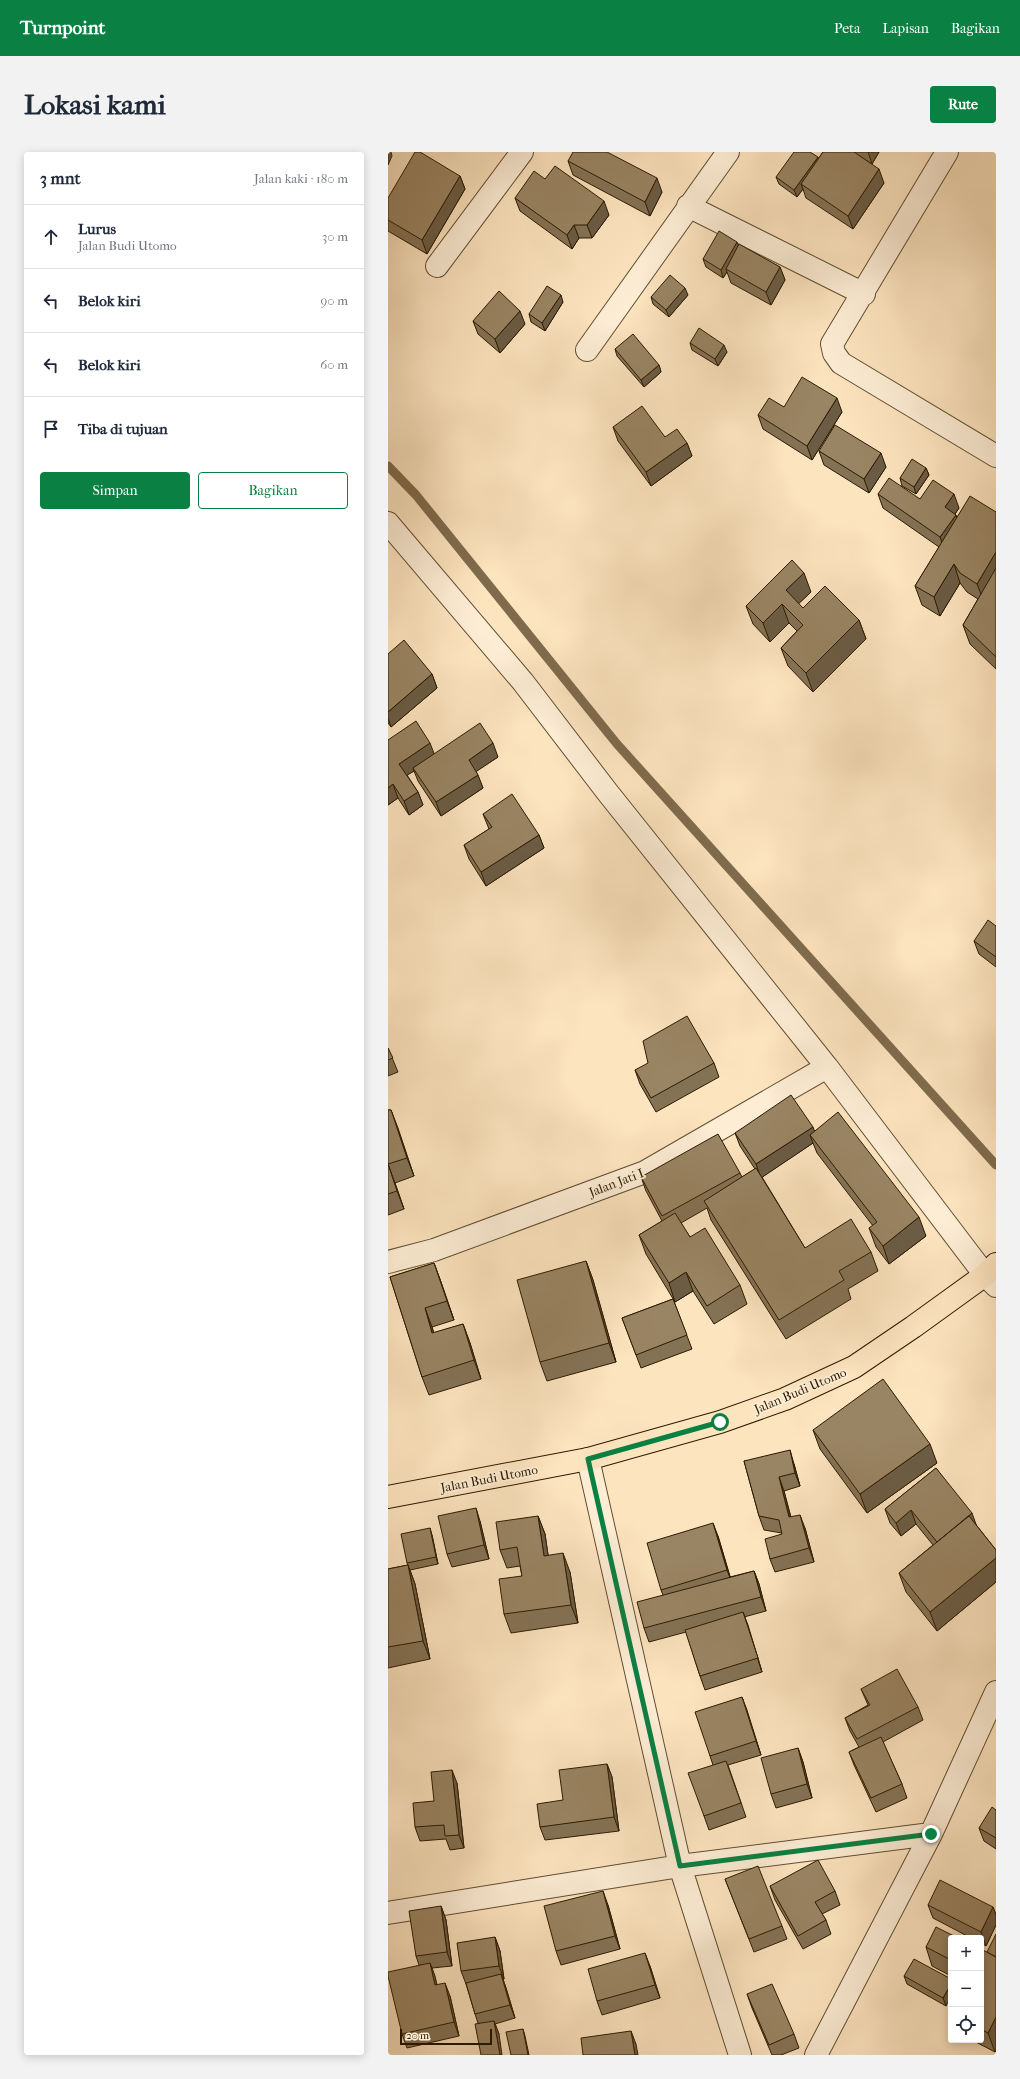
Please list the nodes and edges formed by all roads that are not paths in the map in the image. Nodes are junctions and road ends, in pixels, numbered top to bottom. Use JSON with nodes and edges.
{"nodes":[{"id":1,"x":522,"y":152,"type":"edge"},
{"id":2,"x":728,"y":152,"type":"edge"},
{"id":3,"x":947,"y":152,"type":"edge"},
{"id":4,"x":688,"y":206,"type":"junction"},
{"id":5,"x":437,"y":266,"type":"dead end"},
{"id":6,"x":864,"y":294,"type":"junction"},
{"id":7,"x":587,"y":350,"type":"dead end"},
{"id":8,"x":996,"y":456,"type":"edge"},
{"id":9,"x":388,"y":523,"type":"edge"},
{"id":10,"x":827,"y":1067,"type":"junction"},
{"id":11,"x":388,"y":1262,"type":"edge"},
{"id":12,"x":992,"y":1275,"type":"edge"},
{"id":13,"x":588,"y":1459,"type":"junction"},
{"id":14,"x":388,"y":1497,"type":"edge"},
{"id":15,"x":996,"y":1692,"type":"edge"},
{"id":16,"x":931,"y":1834,"type":"junction"},
{"id":17,"x":680,"y":1866,"type":"junction"},
{"id":18,"x":388,"y":1913,"type":"edge"},
{"id":19,"x":740,"y":2055,"type":"edge"},
{"id":20,"x":816,"y":2055,"type":"edge"}],
"edges":[{"from":1,"to":5,"type":"street"},
{"from":2,"to":4,"type":"street"},
{"from":3,"to":6,"type":"street"},
{"from":4,"to":6,"type":"street"},
{"from":4,"to":7,"type":"street"},
{"from":6,"to":8,"type":"street"},
{"from":9,"to":10,"type":"street"},
{"from":10,"to":11,"type":"street","name":"Jalan Jati I"},
{"from":10,"to":12,"type":"street"},
{"from":12,"to":13,"type":"main road","name":"Jalan Budi Utomo"},
{"from":13,"to":14,"type":"main road","name":"Jalan Budi Utomo"},
{"from":13,"to":17,"type":"street"},
{"from":15,"to":16,"type":"street"},
{"from":16,"to":17,"type":"street"},
{"from":16,"to":20,"type":"street"},
{"from":17,"to":18,"type":"street"},
{"from":17,"to":19,"type":"street"}]}
